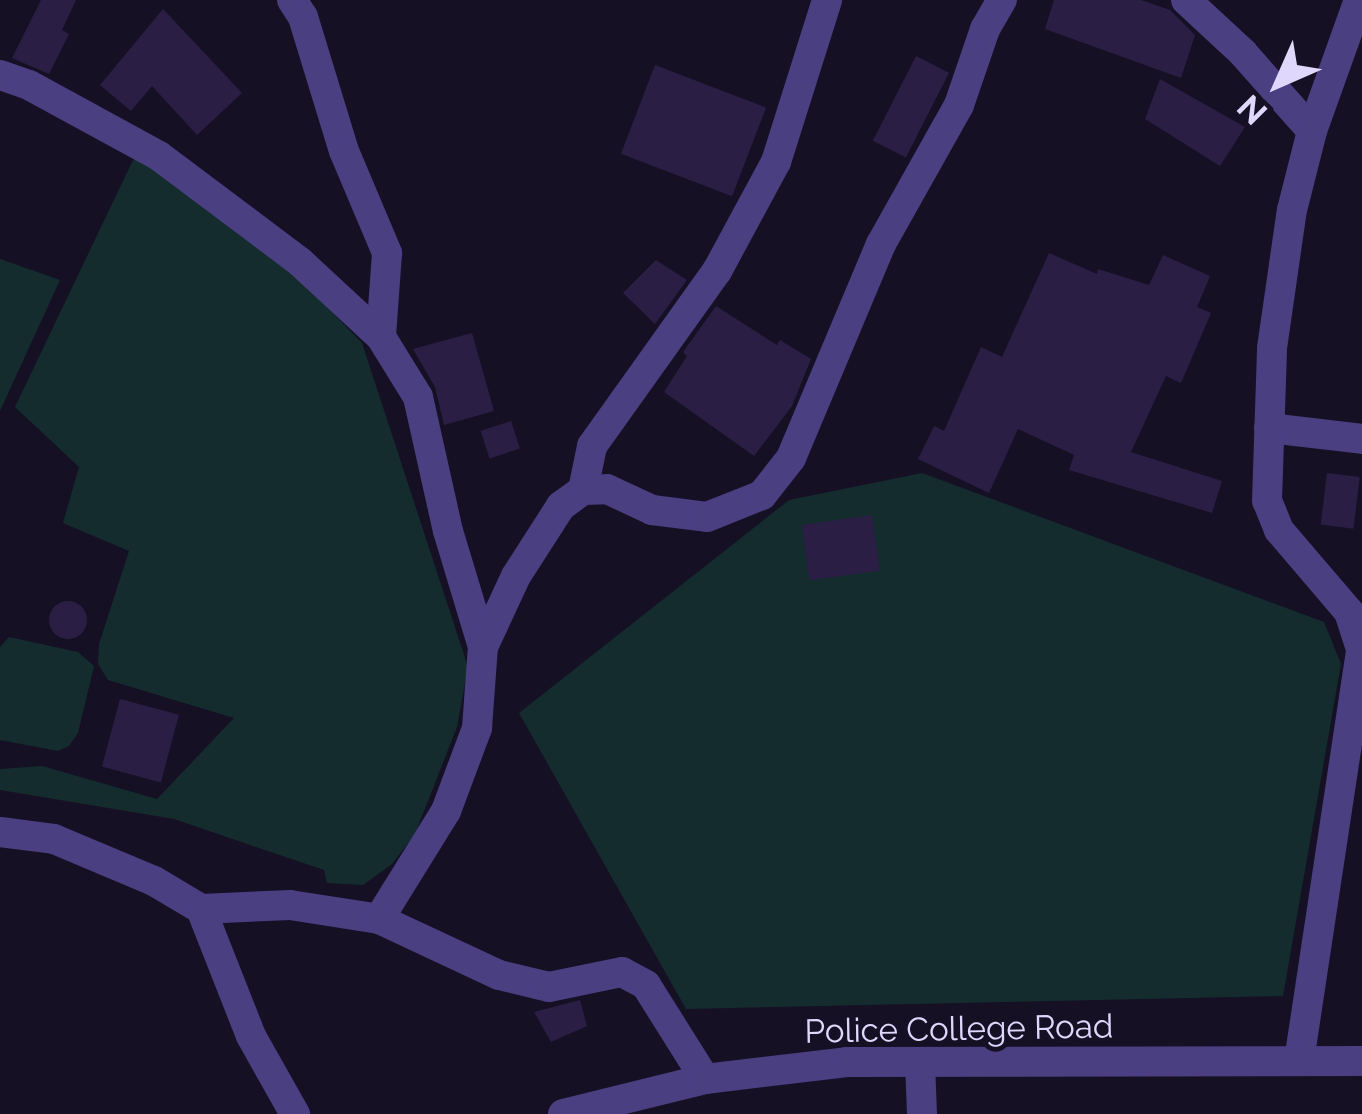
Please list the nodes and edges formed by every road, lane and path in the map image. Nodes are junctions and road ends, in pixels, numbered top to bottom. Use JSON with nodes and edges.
{"nodes":[{"id":1,"x":292,"y":0,"type":"edge"},
{"id":2,"x":827,"y":0,"type":"edge"},
{"id":3,"x":1002,"y":0,"type":"edge"},
{"id":4,"x":1186,"y":0,"type":"edge"},
{"id":5,"x":1359,"y":0,"type":"edge"},
{"id":6,"x":0,"y":75,"type":"edge"},
{"id":7,"x":1312,"y":131,"type":"junction"},
{"id":8,"x":381,"y":338,"type":"junction"},
{"id":9,"x":1269,"y":428,"type":"junction"},
{"id":10,"x":1362,"y":439,"type":"edge"},
{"id":11,"x":583,"y":490,"type":"junction"},
{"id":12,"x":483,"y":647,"type":"junction"},
{"id":13,"x":0,"y":832,"type":"edge"},
{"id":14,"x":201,"y":909,"type":"junction"},
{"id":15,"x":379,"y":919,"type":"junction"},
{"id":16,"x":1299,"y":1061,"type":"junction"},
{"id":17,"x":1362,"y":1061,"type":"edge"},
{"id":18,"x":920,"y":1062,"type":"junction"},
{"id":19,"x":705,"y":1079,"type":"junction"},
{"id":20,"x":295,"y":1114,"type":"edge"},
{"id":21,"x":563,"y":1114,"type":"edge"},
{"id":22,"x":922,"y":1114,"type":"edge"}],
"edges":[{"from":1,"to":8,"type":"street"},
{"from":2,"to":11,"type":"street"},
{"from":3,"to":11,"type":"street"},
{"from":4,"to":7,"type":"street"},
{"from":5,"to":7,"type":"street"},
{"from":6,"to":8,"type":"street"},
{"from":7,"to":9,"type":"street"},
{"from":8,"to":12,"type":"street"},
{"from":9,"to":10,"type":"street"},
{"from":9,"to":16,"type":"street"},
{"from":11,"to":12,"type":"street"},
{"from":12,"to":15,"type":"street"},
{"from":13,"to":14,"type":"street"},
{"from":14,"to":15,"type":"street"},
{"from":14,"to":20,"type":"street"},
{"from":15,"to":19,"type":"street"},
{"from":16,"to":17,"type":"street","name":"Police College Road"},
{"from":16,"to":18,"type":"street","name":"Police College Road"},
{"from":18,"to":19,"type":"street","name":"Police College Road"},
{"from":18,"to":22,"type":"street"},
{"from":19,"to":21,"type":"street","name":"Police College Road"}]}
